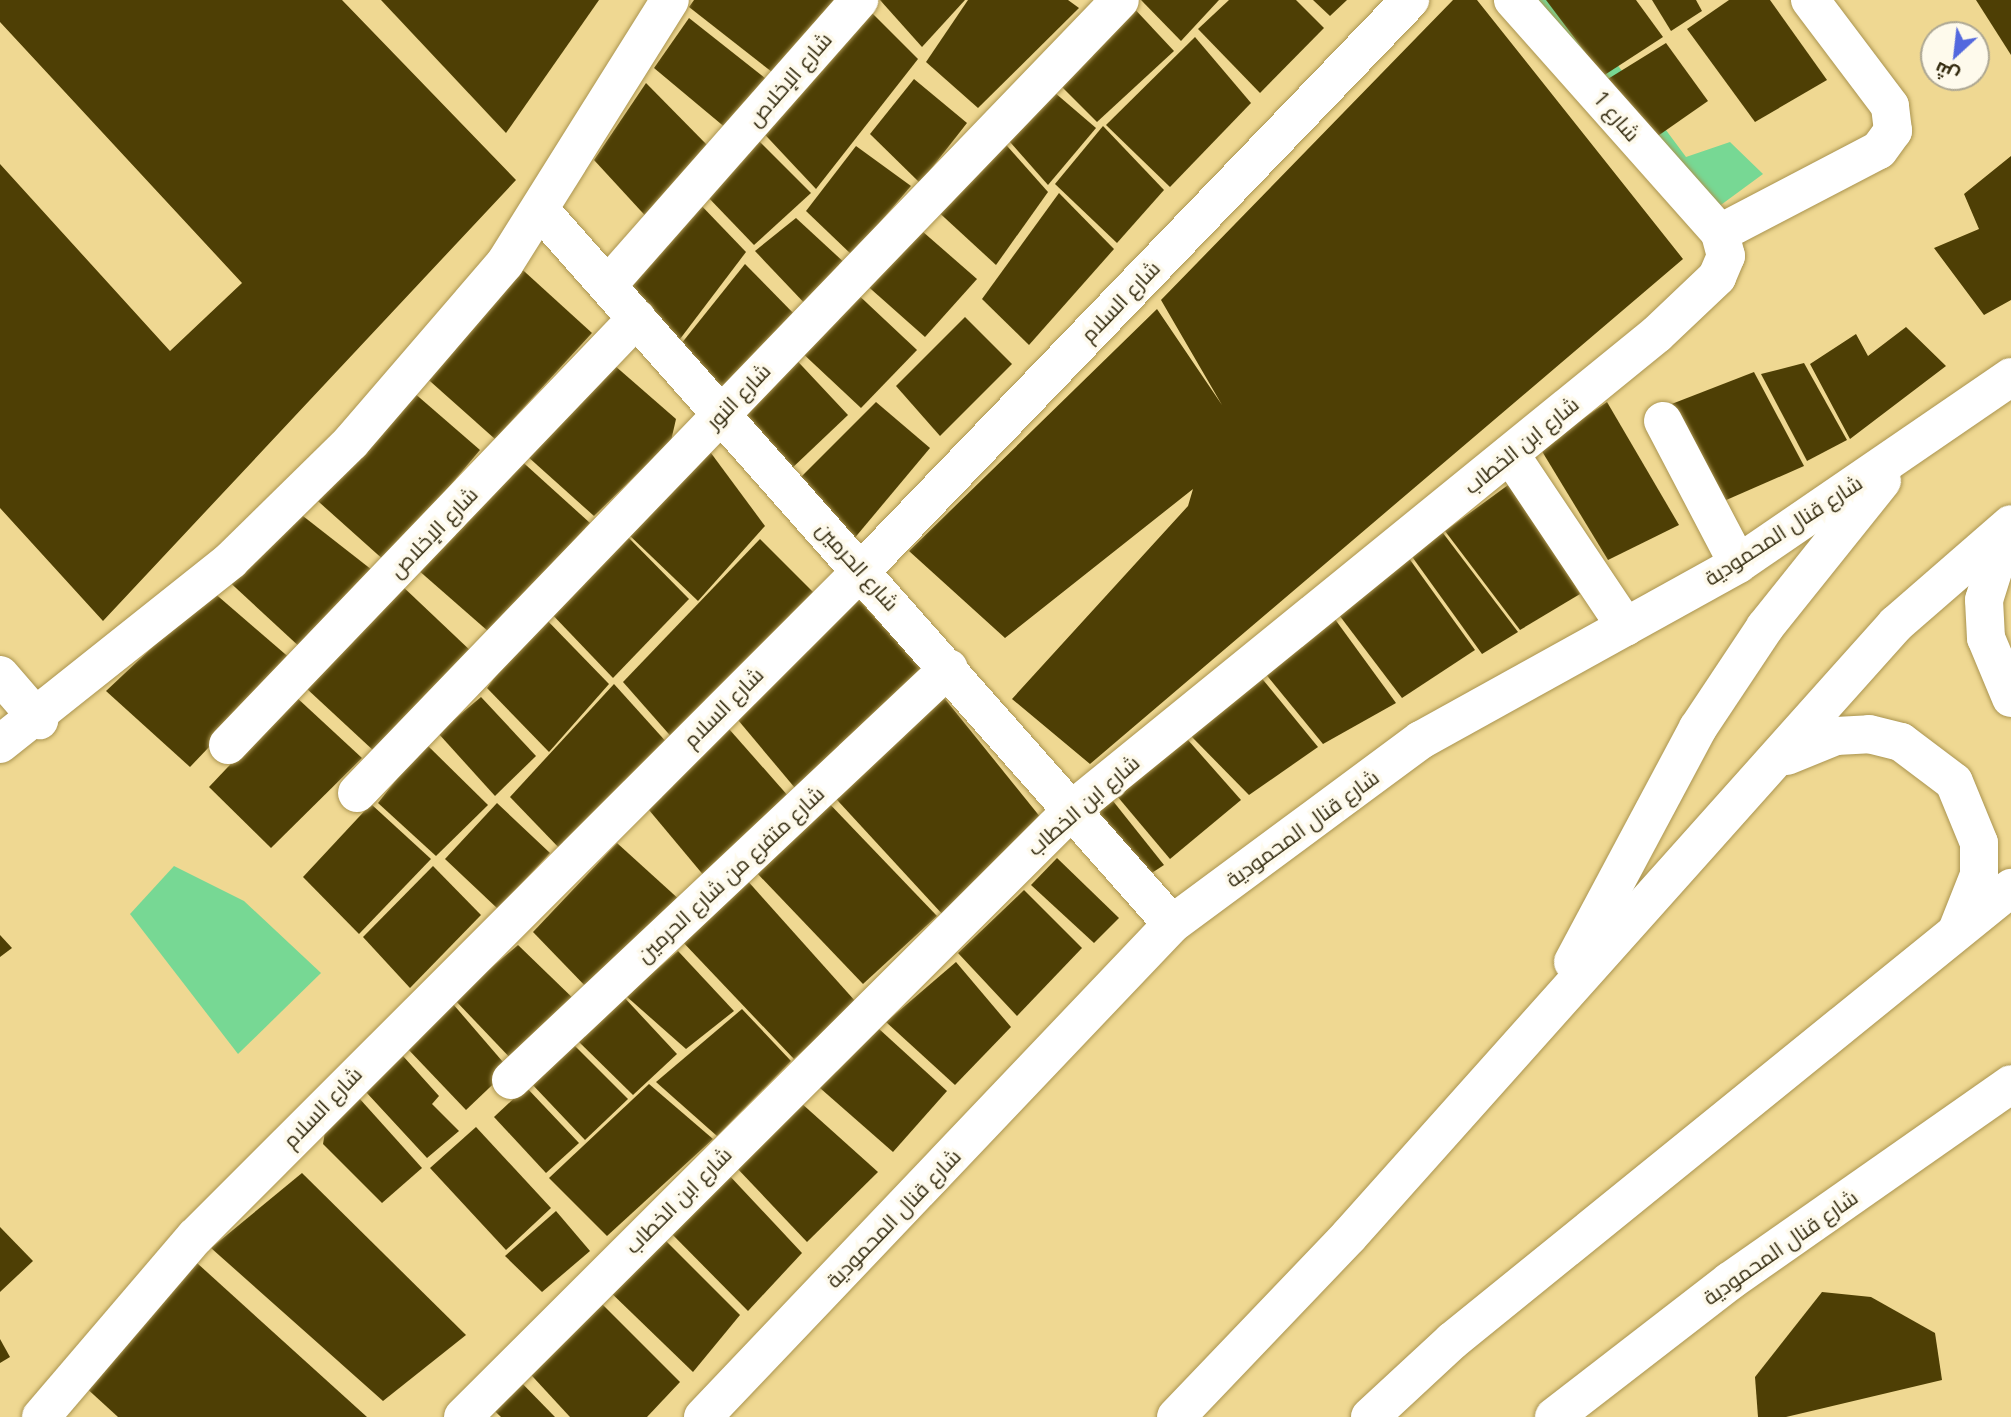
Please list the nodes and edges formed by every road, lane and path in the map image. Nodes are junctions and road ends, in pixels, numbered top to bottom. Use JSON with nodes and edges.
{"nodes":[{"id":1,"x":670,"y":0,"type":"edge"},
{"id":2,"x":859,"y":0,"type":"edge"},
{"id":3,"x":1120,"y":0,"type":"edge"},
{"id":4,"x":1410,"y":0,"type":"edge"},
{"id":5,"x":1513,"y":0,"type":"edge"},
{"id":6,"x":1810,"y":0,"type":"edge"},
{"id":7,"x":541,"y":211,"type":"junction"},
{"id":8,"x":1720,"y":233,"type":"junction"},
{"id":9,"x":608,"y":285,"type":"junction"},
{"id":10,"x":637,"y":318,"type":"junction"},
{"id":11,"x":2011,"y":377,"type":"edge"},
{"id":12,"x":722,"y":413,"type":"junction"},
{"id":13,"x":1663,"y":421,"type":"dead end"},
{"id":14,"x":1917,"y":440,"type":"junction"},
{"id":15,"x":1510,"y":454,"type":"junction"},
{"id":16,"x":2009,"y":526,"type":"edge"},
{"id":17,"x":1738,"y":564,"type":"junction"},
{"id":18,"x":862,"y":570,"type":"junction"},
{"id":19,"x":1626,"y":627,"type":"junction"},
{"id":20,"x":949,"y":668,"type":"junction"},
{"id":21,"x":0,"y":675,"type":"edge"},
{"id":22,"x":2011,"y":698,"type":"edge"},
{"id":23,"x":38,"y":720,"type":"junction"},
{"id":24,"x":0,"y":744,"type":"edge"},
{"id":25,"x":229,"y":746,"type":"dead end"},
{"id":26,"x":1776,"y":763,"type":"junction"},
{"id":27,"x":357,"y":793,"type":"dead end"},
{"id":28,"x":1074,"y":808,"type":"junction"},
{"id":29,"x":2011,"y":888,"type":"edge"},
{"id":30,"x":1172,"y":924,"type":"junction"},
{"id":31,"x":1953,"y":936,"type":"junction"},
{"id":32,"x":1548,"y":1012,"type":"junction"},
{"id":33,"x":511,"y":1080,"type":"dead end"},
{"id":34,"x":2005,"y":1096,"type":"edge"},
{"id":35,"x":41,"y":1417,"type":"edge"},
{"id":36,"x":463,"y":1417,"type":"edge"},
{"id":37,"x":703,"y":1417,"type":"edge"},
{"id":38,"x":1176,"y":1417,"type":"edge"},
{"id":39,"x":1370,"y":1417,"type":"edge"},
{"id":40,"x":1554,"y":1417,"type":"edge"}],
"edges":[{"from":1,"to":7,"type":"street"},
{"from":2,"to":9,"type":"street","name":"شارع الإخلاص"},
{"from":3,"to":12,"type":"street","name":"شارع النور"},
{"from":4,"to":18,"type":"street","name":"شارع السلام"},
{"from":5,"to":8,"type":"street","name":"شارع 1"},
{"from":6,"to":8,"type":"street"},
{"from":7,"to":9,"type":"street","name":"شارع الحرمين"},
{"from":7,"to":23,"type":"street"},
{"from":8,"to":15,"type":"street","name":"شارع ابن الخطاب"},
{"from":9,"to":10,"type":"street","name":"شارع الحرمين"},
{"from":10,"to":12,"type":"street","name":"شارع الحرمين"},
{"from":10,"to":25,"type":"street","name":"شارع الإخلاص"},
{"from":11,"to":14,"type":"street","name":"شارع قنال المحمودية"},
{"from":12,"to":18,"type":"street","name":"شارع الحرمين"},
{"from":12,"to":27,"type":"street","name":"شارع النور"},
{"from":13,"to":17,"type":"street"},
{"from":14,"to":17,"type":"street","name":"شارع قنال المحمودية"},
{"from":14,"to":32,"type":"street"},
{"from":15,"to":19,"type":"street"},
{"from":15,"to":28,"type":"street","name":"شارع ابن الخطاب"},
{"from":16,"to":22,"type":"street"},
{"from":16,"to":26,"type":"street"},
{"from":17,"to":19,"type":"street","name":"شارع قنال المحمودية"},
{"from":18,"to":20,"type":"street","name":"شارع الحرمين"},
{"from":18,"to":35,"type":"street","name":"شارع السلام"},
{"from":19,"to":30,"type":"street","name":"شارع قنال المحمودية"},
{"from":20,"to":28,"type":"street","name":"شارع الحرمين"},
{"from":20,"to":33,"type":"street","name":"شارع متفرع من شارع الحرمين"},
{"from":21,"to":23,"type":"street"},
{"from":23,"to":24,"type":"street"},
{"from":26,"to":31,"type":"street"},
{"from":26,"to":32,"type":"street"},
{"from":28,"to":30,"type":"street","name":"شارع الحرمين"},
{"from":28,"to":36,"type":"street","name":"شارع ابن الخطاب"},
{"from":29,"to":31,"type":"street"},
{"from":30,"to":37,"type":"street","name":"شارع قنال المحمودية"},
{"from":31,"to":39,"type":"street"},
{"from":32,"to":38,"type":"street"},
{"from":34,"to":40,"type":"street","name":"شارع قنال المحمودية"}]}
